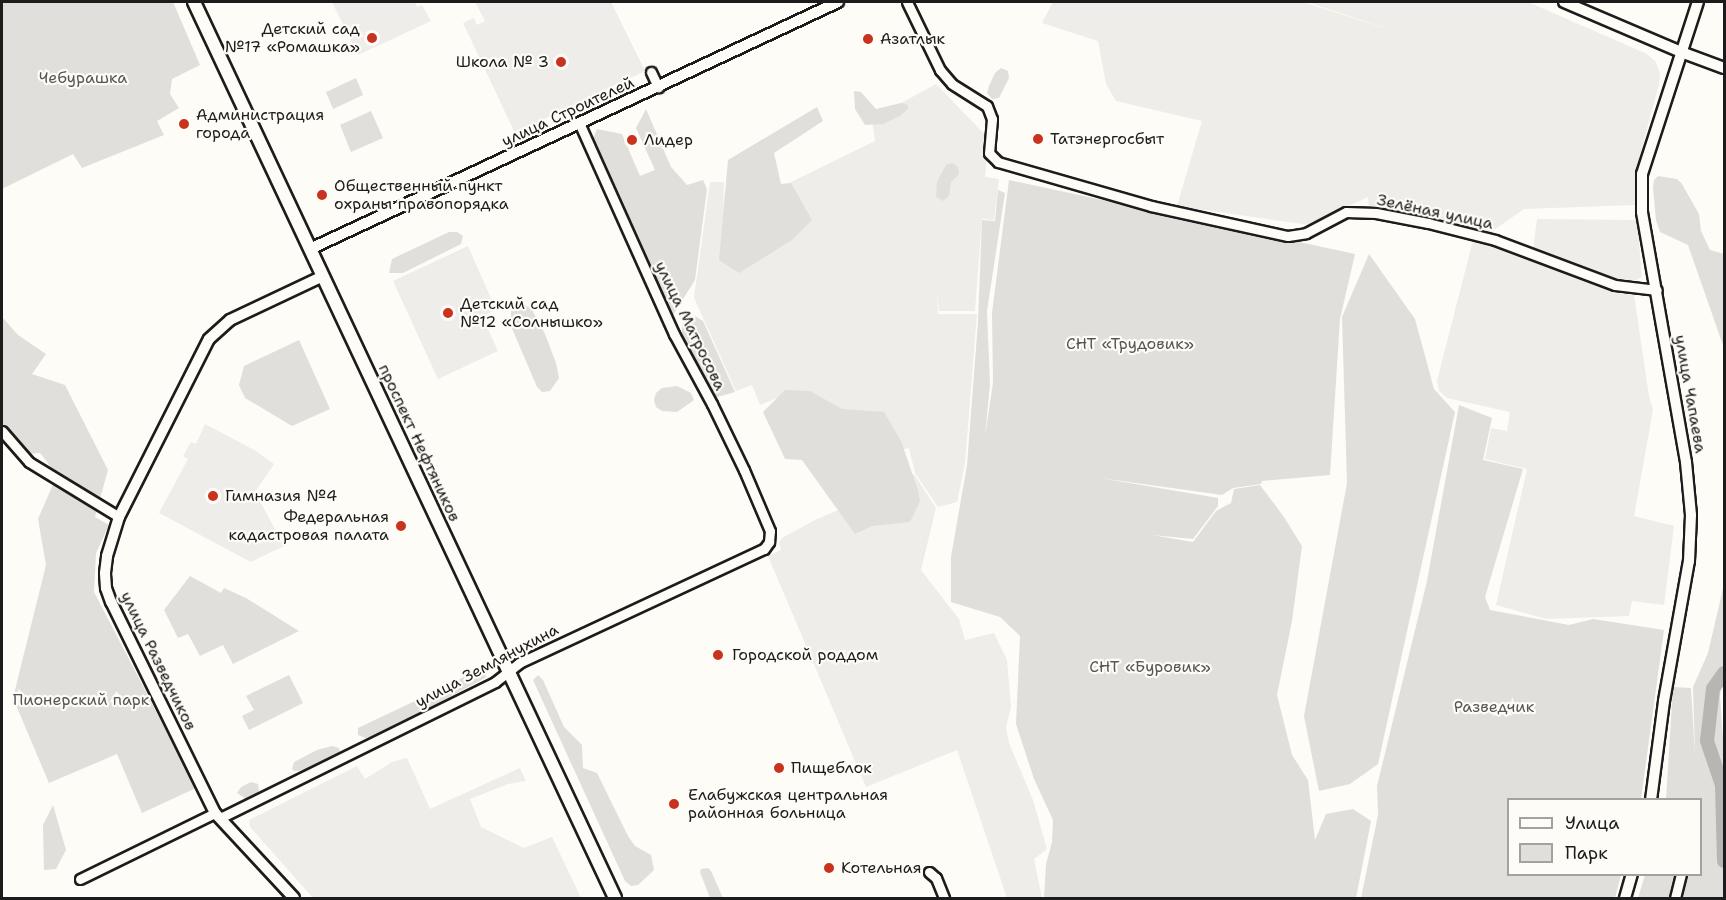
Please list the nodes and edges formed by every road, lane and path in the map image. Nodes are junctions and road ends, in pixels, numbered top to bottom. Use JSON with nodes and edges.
{"nodes":[{"id":1,"x":194,"y":2,"type":"edge"},
{"id":2,"x":838,"y":2,"type":"edge"},
{"id":3,"x":907,"y":2,"type":"edge"},
{"id":4,"x":1564,"y":2,"type":"edge"},
{"id":5,"x":1698,"y":2,"type":"edge"},
{"id":6,"x":1681,"y":52,"type":"junction"},
{"id":7,"x":1725,"y":68,"type":"edge"},
{"id":8,"x":651,"y":72,"type":"dead end"},
{"id":9,"x":658,"y":87,"type":"junction"},
{"id":10,"x":580,"y":124,"type":"junction"},
{"id":11,"x":310,"y":249,"type":"junction"},
{"id":12,"x":323,"y":276,"type":"junction"},
{"id":13,"x":1657,"y":290,"type":"junction"},
{"id":14,"x":2,"y":431,"type":"edge"},
{"id":15,"x":119,"y":517,"type":"junction"},
{"id":16,"x":769,"y":542,"type":"joint"},
{"id":17,"x":508,"y":673,"type":"junction"},
{"id":18,"x":1651,"y":798,"type":"edge"},
{"id":19,"x":218,"y":816,"type":"junction"},
{"id":20,"x":929,"y":872,"type":"dead end"},
{"id":21,"x":1631,"y":876,"type":"edge"},
{"id":22,"x":1680,"y":876,"type":"edge"},
{"id":23,"x":80,"y":879,"type":"dead end"},
{"id":24,"x":294,"y":898,"type":"edge"},
{"id":25,"x":615,"y":898,"type":"edge"},
{"id":26,"x":944,"y":898,"type":"edge"},
{"id":27,"x":1625,"y":898,"type":"edge"},
{"id":28,"x":1674,"y":898,"type":"edge"}],
"edges":[{"from":1,"to":11,"type":"main road","name":"проспект Нефтяников"},
{"from":2,"to":9,"type":"street","name":"улица Строителей"},
{"from":3,"to":13,"type":"street","name":"Зелёная улица"},
{"from":4,"to":6,"type":"street"},
{"from":5,"to":6,"type":"street","name":"улица Чапаева"},
{"from":6,"to":7,"type":"street"},
{"from":6,"to":13,"type":"street","name":"улица Чапаева"},
{"from":8,"to":9,"type":"street"},
{"from":9,"to":10,"type":"street","name":"улица Строителей"},
{"from":10,"to":11,"type":"street","name":"улица Строителей"},
{"from":10,"to":16,"type":"street","name":"улица Матросова"},
{"from":11,"to":12,"type":"main road","name":"проспект Нефтяников"},
{"from":12,"to":15,"type":"street","name":"улица Разведчиков"},
{"from":12,"to":17,"type":"main road","name":"проспект Нефтяников"},
{"from":13,"to":18,"type":"street","name":"улица Чапаева"},
{"from":14,"to":15,"type":"street"},
{"from":15,"to":19,"type":"street","name":"улица Разведчиков"},
{"from":16,"to":17,"type":"street","name":"улица Землянухина"},
{"from":17,"to":19,"type":"street","name":"улица Землянухина"},
{"from":17,"to":25,"type":"main road","name":"проспект Нефтяников"},
{"from":19,"to":23,"type":"street","name":"улица Землянухина"},
{"from":19,"to":24,"type":"street","name":"улица Разведчиков"},
{"from":20,"to":26,"type":"street"},
{"from":21,"to":27,"type":"street"},
{"from":22,"to":28,"type":"street"}]}
